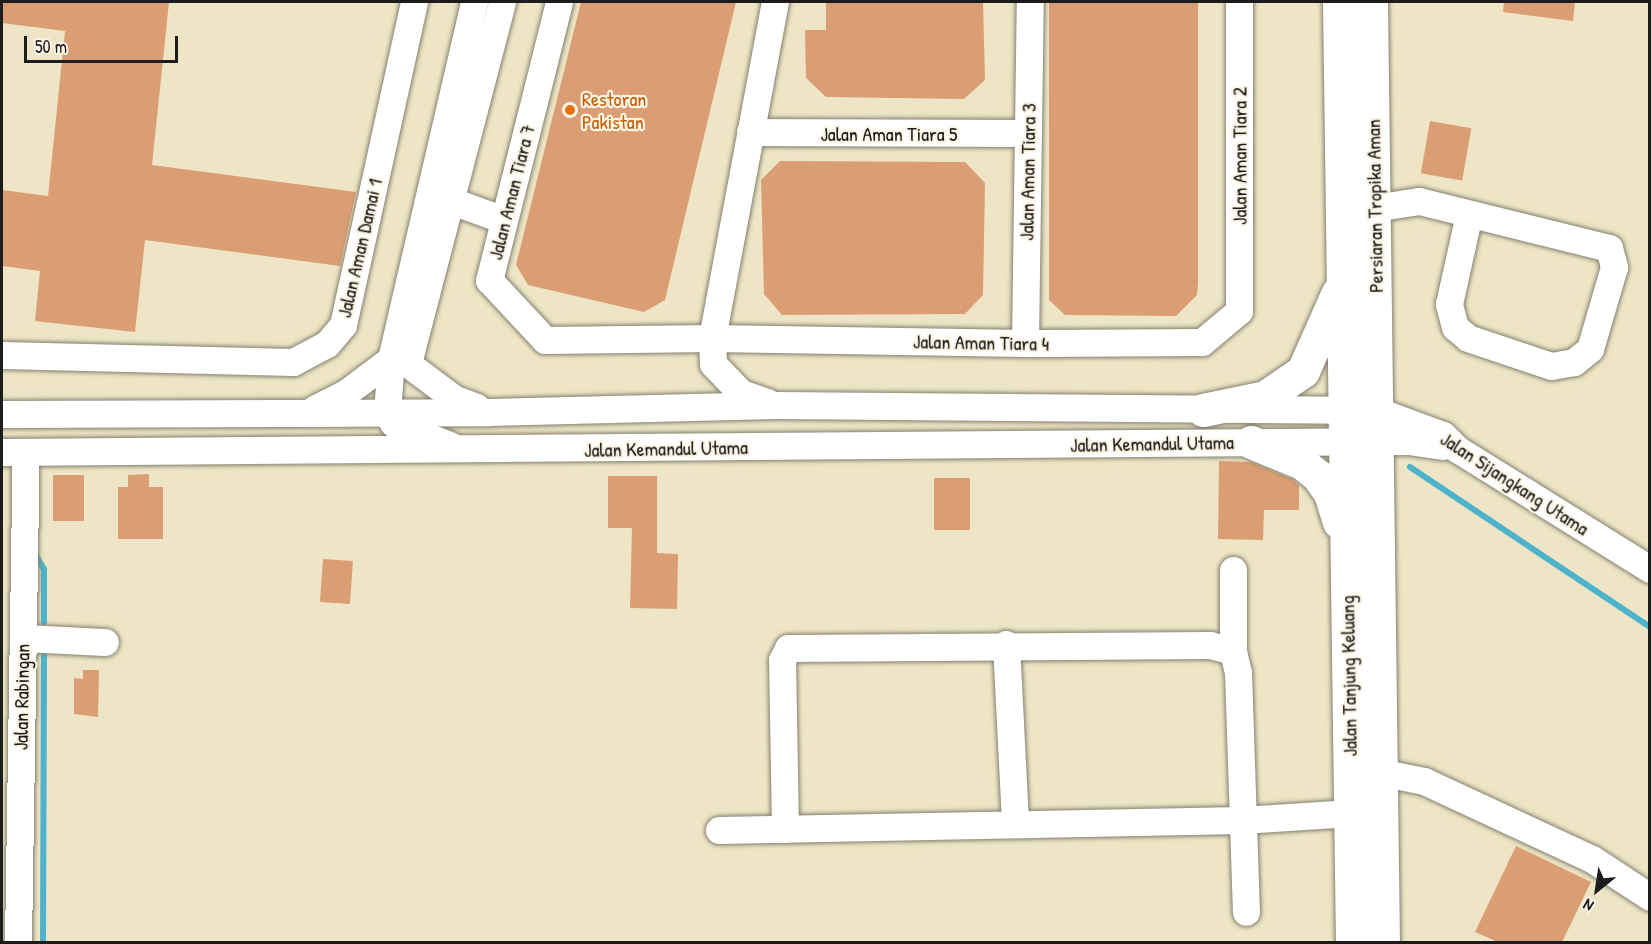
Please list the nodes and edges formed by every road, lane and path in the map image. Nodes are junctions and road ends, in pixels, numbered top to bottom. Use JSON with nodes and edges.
{"nodes":[{"id":1,"x":414,"y":2,"type":"edge"},
{"id":2,"x":474,"y":2,"type":"edge"},
{"id":3,"x":502,"y":2,"type":"edge"},
{"id":4,"x":559,"y":2,"type":"edge"},
{"id":5,"x":775,"y":2,"type":"edge"},
{"id":6,"x":1030,"y":2,"type":"edge"},
{"id":7,"x":1239,"y":2,"type":"edge"},
{"id":8,"x":1339,"y":2,"type":"edge"},
{"id":9,"x":1371,"y":2,"type":"edge"},
{"id":10,"x":750,"y":132,"type":"junction"},
{"id":11,"x":1028,"y":133,"type":"junction"},
{"id":12,"x":452,"y":201,"type":"junction"},
{"id":13,"x":1374,"y":208,"type":"junction"},
{"id":14,"x":1469,"y":214,"type":"junction"},
{"id":15,"x":504,"y":220,"type":"junction"},
{"id":16,"x":1342,"y":282,"type":"junction"},
{"id":17,"x":1239,"y":311,"type":"joint"},
{"id":18,"x":712,"y":338,"type":"junction"},
{"id":19,"x":1025,"y":343,"type":"junction"},
{"id":20,"x":2,"y":355,"type":"edge"},
{"id":21,"x":399,"y":362,"type":"junction"},
{"id":22,"x":775,"y":405,"type":"junction"},
{"id":23,"x":1203,"y":410,"type":"junction"},
{"id":24,"x":308,"y":412,"type":"junction"},
{"id":25,"x":489,"y":412,"type":"junction"},
{"id":26,"x":2,"y":414,"type":"edge"},
{"id":27,"x":393,"y":415,"type":"junction"},
{"id":28,"x":1344,"y":426,"type":"junction"},
{"id":29,"x":1376,"y":426,"type":"junction"},
{"id":30,"x":1251,"y":442,"type":"junction"},
{"id":31,"x":466,"y":450,"type":"junction"},
{"id":32,"x":327,"y":451,"type":"junction"},
{"id":33,"x":14,"y":452,"type":"edge"},
{"id":34,"x":1346,"y":541,"type":"junction"},
{"id":35,"x":1650,"y":569,"type":"edge"},
{"id":36,"x":1233,"y":570,"type":"dead end"},
{"id":37,"x":23,"y":638,"type":"junction"},
{"id":38,"x":105,"y":642,"type":"dead end"},
{"id":39,"x":1006,"y":644,"type":"junction"},
{"id":40,"x":1233,"y":651,"type":"junction"},
{"id":41,"x":1379,"y":772,"type":"junction"},
{"id":42,"x":1351,"y":813,"type":"junction"},
{"id":43,"x":1242,"y":820,"type":"junction"},
{"id":44,"x":1016,"y":824,"type":"junction"},
{"id":45,"x":784,"y":829,"type":"junction"},
{"id":46,"x":719,"y":830,"type":"dead end"},
{"id":47,"x":1650,"y":897,"type":"edge"},
{"id":48,"x":1246,"y":912,"type":"dead end"},
{"id":49,"x":18,"y":942,"type":"edge"},
{"id":50,"x":1352,"y":942,"type":"edge"},
{"id":51,"x":1383,"y":942,"type":"edge"}],
"edges":[{"from":1,"to":20,"type":"street","name":"Jalan Aman Damai 1"},
{"from":2,"to":21,"type":"street"},
{"from":3,"to":12,"type":"street"},
{"from":4,"to":15,"type":"street","name":"Jalan Aman Tiara 7"},
{"from":5,"to":10,"type":"street"},
{"from":6,"to":11,"type":"street","name":"Jalan Aman Tiara 3"},
{"from":7,"to":17,"type":"street","name":"Jalan Aman Tiara 2"},
{"from":8,"to":16,"type":"main road","name":"Persiaran Tropika Aman"},
{"from":9,"to":13,"type":"main road","name":"Persiaran Tropika Aman"},
{"from":10,"to":11,"type":"street","name":"Jalan Aman Tiara 5"},
{"from":10,"to":18,"type":"street"},
{"from":11,"to":19,"type":"street","name":"Jalan Aman Tiara 3"},
{"from":12,"to":15,"type":"street"},
{"from":12,"to":21,"type":"street"},
{"from":13,"to":14,"type":"street"},
{"from":13,"to":29,"type":"main road","name":"Persiaran Tropika Aman"},
{"from":14,"to":14,"type":"street"},
{"from":15,"to":18,"type":"street","name":"Jalan Aman Tiara 7"},
{"from":16,"to":23,"type":"main road"},
{"from":16,"to":28,"type":"main road","name":"Persiaran Tropika Aman"},
{"from":17,"to":19,"type":"street","name":"Jalan Aman Tiara 4"},
{"from":18,"to":19,"type":"street","name":"Jalan Aman Tiara 4"},
{"from":18,"to":22,"type":"street"},
{"from":21,"to":24,"type":"street"},
{"from":21,"to":25,"type":"street"},
{"from":21,"to":27,"type":"street"},
{"from":22,"to":23,"type":"street","name":"Jalan Kemandul Utama"},
{"from":22,"to":25,"type":"street","name":"Jalan Kemandul Utama"},
{"from":23,"to":28,"type":"street","name":"Jalan Kemandul Utama"},
{"from":24,"to":26,"type":"street","name":"Jalan Kemandul Utama"},
{"from":24,"to":27,"type":"street","name":"Jalan Kemandul Utama"},
{"from":25,"to":27,"type":"street","name":"Jalan Kemandul Utama"},
{"from":27,"to":31,"type":"street","name":"Jalan Kemandul Utama"},
{"from":27,"to":32,"type":"street"},
{"from":28,"to":29,"type":"street","name":"Jalan Kemandul Utama"},
{"from":28,"to":30,"type":"street","name":"Jalan Kemandul Utama"},
{"from":28,"to":34,"type":"main road","name":"Jalan Tanjung Keluang"},
{"from":29,"to":35,"type":"street","name":"Jalan Sijangkang Utama"},
{"from":29,"to":41,"type":"main road","name":"Jalan Tanjung Keluang"},
{"from":30,"to":31,"type":"street","name":"Jalan Kemandul Utama"},
{"from":30,"to":34,"type":"main road"},
{"from":31,"to":32,"type":"street"},
{"from":32,"to":33,"type":"street"},
{"from":33,"to":37,"type":"street","name":"Jalan Rabingan"},
{"from":34,"to":42,"type":"main road","name":"Jalan Tanjung Keluang"},
{"from":36,"to":40,"type":"street"},
{"from":37,"to":38,"type":"street"},
{"from":37,"to":49,"type":"street","name":"Jalan Rabingan"},
{"from":39,"to":40,"type":"street"},
{"from":39,"to":44,"type":"street"},
{"from":39,"to":45,"type":"street"},
{"from":40,"to":43,"type":"street"},
{"from":41,"to":47,"type":"street"},
{"from":41,"to":51,"type":"main road","name":"Jalan Tanjung Keluang"},
{"from":42,"to":43,"type":"street"},
{"from":42,"to":50,"type":"main road","name":"Jalan Tanjung Keluang"},
{"from":43,"to":44,"type":"street"},
{"from":43,"to":48,"type":"street"},
{"from":44,"to":45,"type":"street"},
{"from":45,"to":46,"type":"street"}]}
